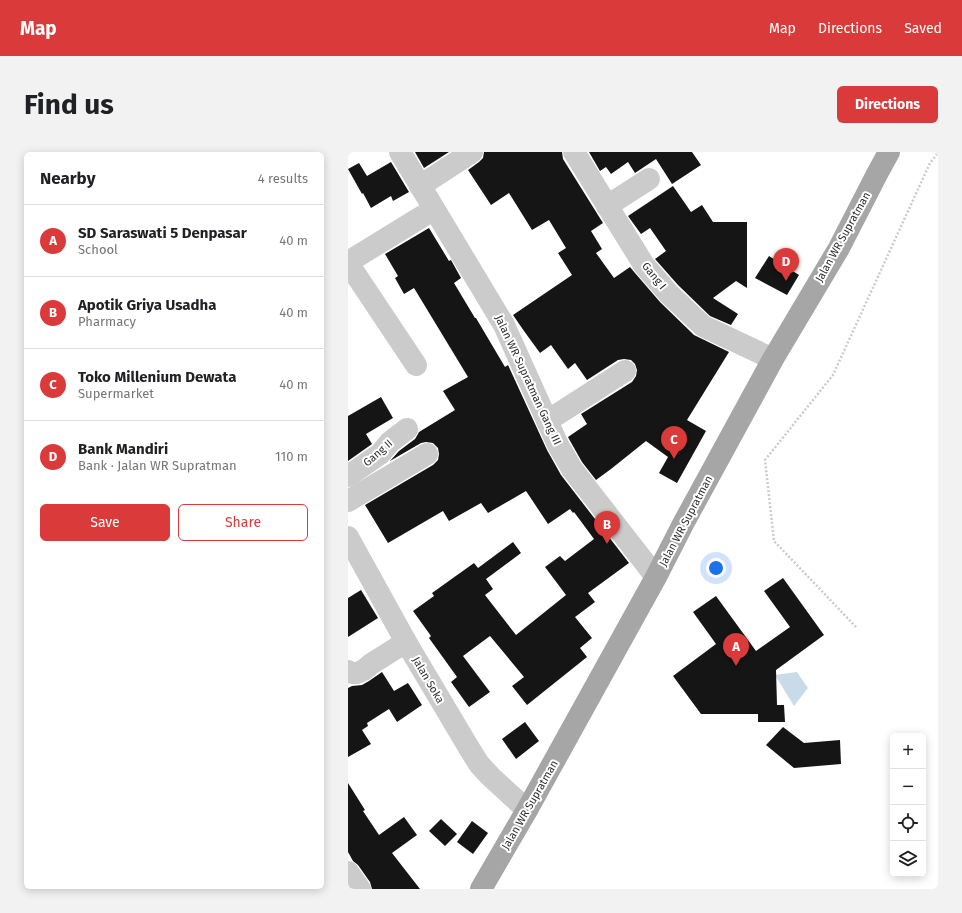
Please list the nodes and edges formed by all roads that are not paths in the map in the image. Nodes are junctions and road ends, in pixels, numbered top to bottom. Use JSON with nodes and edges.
{"nodes":[{"id":1,"x":400,"y":152,"type":"edge"},
{"id":2,"x":472,"y":152,"type":"edge"},
{"id":3,"x":574,"y":152,"type":"edge"},
{"id":4,"x":889,"y":152,"type":"edge"},
{"id":5,"x":649,"y":179,"type":"dead end"},
{"id":6,"x":420,"y":186,"type":"junction"},
{"id":7,"x":607,"y":206,"type":"junction"},
{"id":8,"x":423,"y":216,"type":"dead end"},
{"id":9,"x":348,"y":262,"type":"edge"},
{"id":10,"x":773,"y":359,"type":"junction"},
{"id":11,"x":416,"y":365,"type":"dead end"},
{"id":12,"x":625,"y":371,"type":"dead end"},
{"id":13,"x":547,"y":421,"type":"junction"},
{"id":14,"x":407,"y":429,"type":"dead end"},
{"id":15,"x":427,"y":454,"type":"dead end"},
{"id":16,"x":348,"y":476,"type":"edge"},
{"id":17,"x":348,"y":501,"type":"edge"},
{"id":18,"x":348,"y":536,"type":"edge"},
{"id":19,"x":656,"y":577,"type":"junction"},
{"id":20,"x":406,"y":642,"type":"junction"},
{"id":21,"x":348,"y":671,"type":"edge"},
{"id":22,"x":527,"y":810,"type":"junction"},
{"id":23,"x":348,"y":872,"type":"edge"},
{"id":24,"x":360,"y":889,"type":"edge"},
{"id":25,"x":481,"y":889,"type":"edge"}],
"edges":[{"from":1,"to":6,"type":"street","name":"Jalan WR Supratman Gang III"},
{"from":2,"to":6,"type":"street"},
{"from":3,"to":7,"type":"street","name":"Gang I"},
{"from":4,"to":10,"type":"main road","name":"Jalan WR Supratman"},
{"from":5,"to":7,"type":"street"},
{"from":6,"to":13,"type":"street","name":"Jalan WR Supratman Gang III"},
{"from":7,"to":10,"type":"street","name":"Gang I"},
{"from":8,"to":9,"type":"street"},
{"from":9,"to":11,"type":"street"},
{"from":10,"to":19,"type":"main road","name":"Jalan WR Supratman"},
{"from":12,"to":13,"type":"street"},
{"from":13,"to":19,"type":"street","name":"Jalan WR Supratman Gang III"},
{"from":14,"to":16,"type":"street","name":"Gang II"},
{"from":15,"to":17,"type":"street"},
{"from":18,"to":20,"type":"street","name":"Jalan Soka"},
{"from":19,"to":22,"type":"main road","name":"Jalan WR Supratman"},
{"from":20,"to":21,"type":"street"},
{"from":20,"to":22,"type":"street","name":"Jalan Soka"},
{"from":22,"to":25,"type":"main road","name":"Jalan WR Supratman"},
{"from":23,"to":24,"type":"street"}]}
